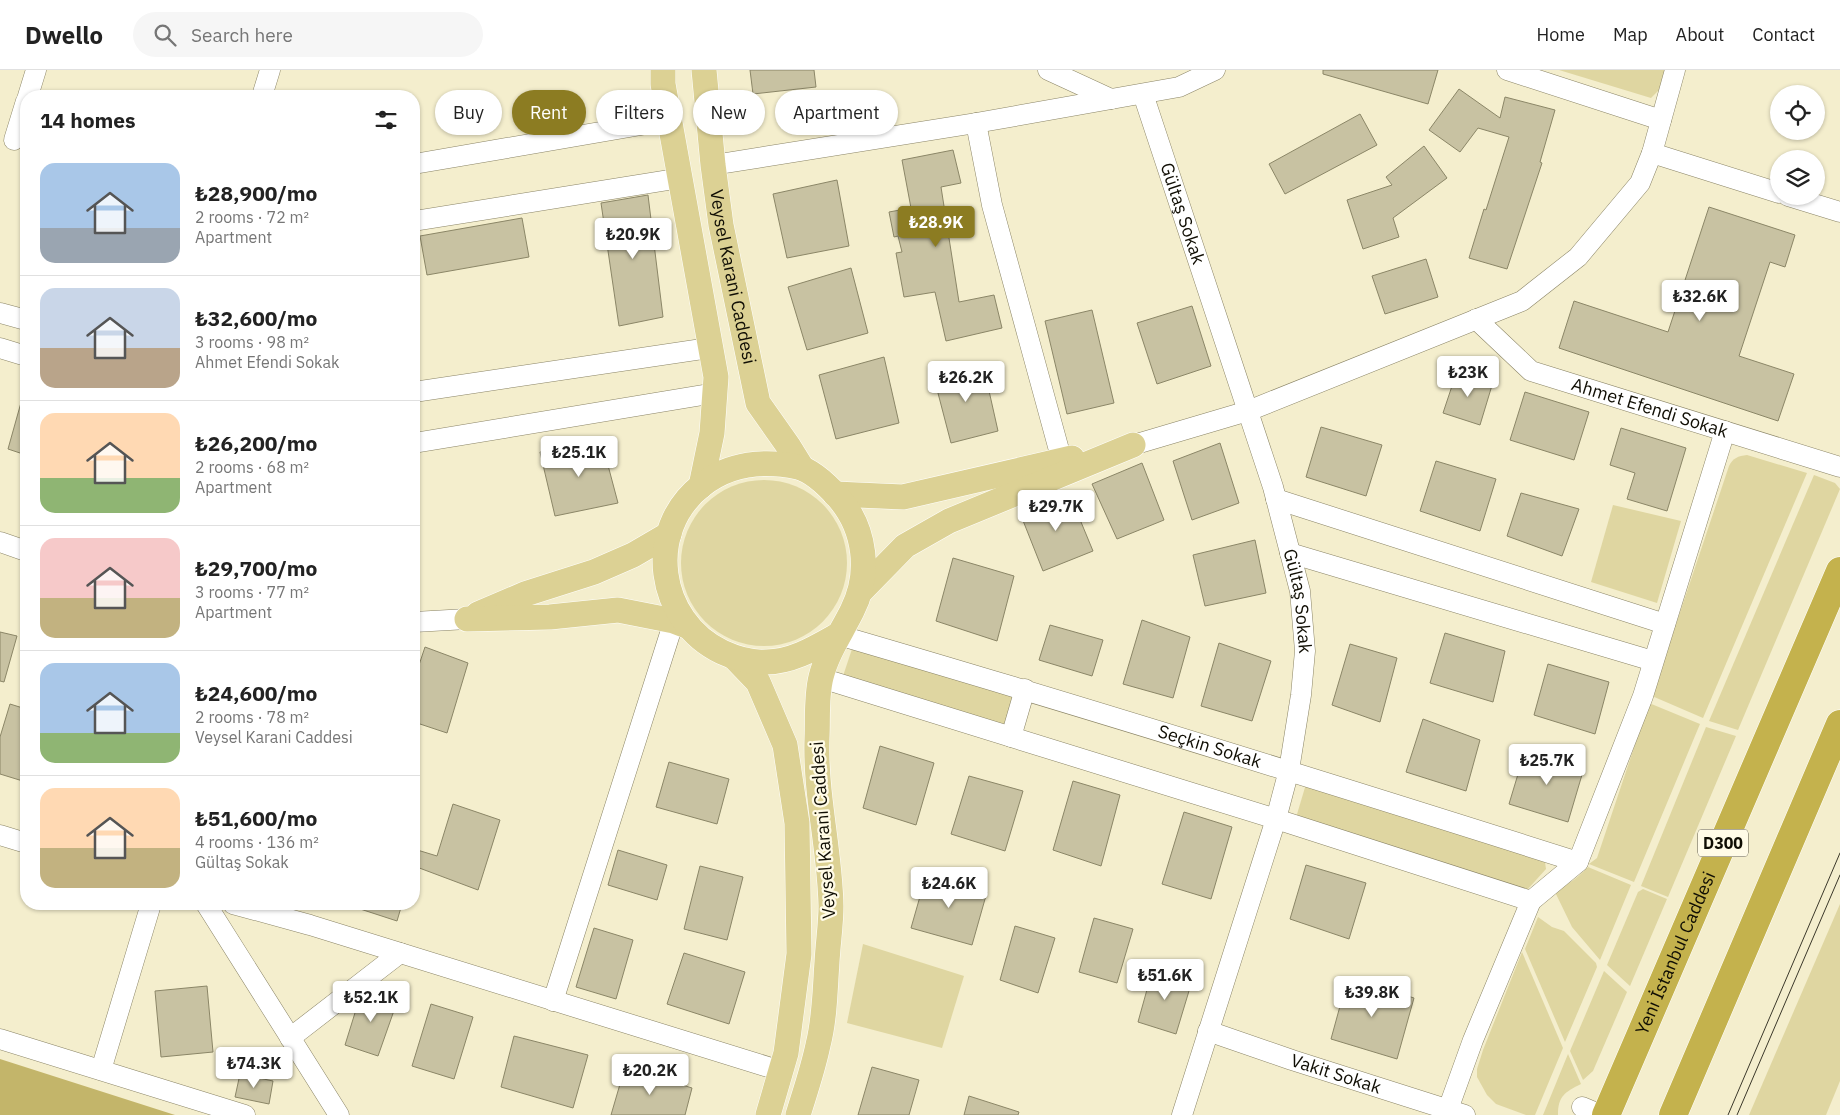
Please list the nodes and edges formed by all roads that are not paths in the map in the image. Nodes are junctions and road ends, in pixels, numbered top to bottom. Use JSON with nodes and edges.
{"nodes":[{"id":1,"x":36,"y":70,"type":"edge"},
{"id":2,"x":270,"y":70,"type":"edge"},
{"id":3,"x":663,"y":70,"type":"edge"},
{"id":4,"x":704,"y":70,"type":"edge"},
{"id":5,"x":1048,"y":70,"type":"edge"},
{"id":6,"x":1215,"y":70,"type":"edge"},
{"id":7,"x":1507,"y":70,"type":"edge"},
{"id":8,"x":1675,"y":70,"type":"edge"},
{"id":9,"x":30,"y":90,"type":"edge"},
{"id":10,"x":264,"y":90,"type":"edge"},
{"id":11,"x":665,"y":90,"type":"edge"},
{"id":12,"x":1143,"y":94,"type":"junction"},
{"id":13,"x":1111,"y":99,"type":"junction"},
{"id":14,"x":20,"y":120,"type":"edge"},
{"id":15,"x":1661,"y":120,"type":"junction"},
{"id":16,"x":976,"y":123,"type":"junction"},
{"id":17,"x":596,"y":133,"type":"edge"},
{"id":18,"x":673,"y":135,"type":"edge"},
{"id":19,"x":14,"y":139,"type":"edge"},
{"id":20,"x":1652,"y":154,"type":"junction"},
{"id":21,"x":420,"y":163,"type":"edge"},
{"id":22,"x":713,"y":165,"type":"junction"},
{"id":23,"x":681,"y":178,"type":"junction"},
{"id":24,"x":1770,"y":190,"type":"edge"},
{"id":25,"x":1817,"y":205,"type":"edge"},
{"id":26,"x":1840,"y":212,"type":"edge"},
{"id":27,"x":420,"y":220,"type":"edge"},
{"id":28,"x":0,"y":313,"type":"edge"},
{"id":29,"x":20,"y":318,"type":"edge"},
{"id":30,"x":1476,"y":319,"type":"junction"},
{"id":31,"x":0,"y":348,"type":"edge"},
{"id":32,"x":710,"y":348,"type":"junction"},
{"id":33,"x":20,"y":354,"type":"edge"},
{"id":34,"x":420,"y":391,"type":"edge"},
{"id":35,"x":715,"y":393,"type":"junction"},
{"id":36,"x":1248,"y":411,"type":"junction"},
{"id":37,"x":1725,"y":431,"type":"junction"},
{"id":38,"x":420,"y":442,"type":"edge"},
{"id":39,"x":1133,"y":445,"type":"junction"},
{"id":40,"x":1062,"y":461,"type":"junction"},
{"id":41,"x":1840,"y":467,"type":"edge"},
{"id":42,"x":802,"y":468,"type":"junction"},
{"id":43,"x":701,"y":486,"type":"junction"},
{"id":44,"x":835,"y":494,"type":"junction"},
{"id":45,"x":1276,"y":499,"type":"junction"},
{"id":46,"x":669,"y":534,"type":"junction"},
{"id":47,"x":0,"y":542,"type":"edge"},
{"id":48,"x":20,"y":549,"type":"edge"},
{"id":49,"x":1290,"y":553,"type":"junction"},
{"id":50,"x":1840,"y":571,"type":"edge"},
{"id":51,"x":860,"y":592,"type":"junction"},
{"id":52,"x":467,"y":619,"type":"junction"},
{"id":53,"x":420,"y":622,"type":"edge"},
{"id":54,"x":681,"y":623,"type":"junction"},
{"id":55,"x":1665,"y":624,"type":"junction"},
{"id":56,"x":838,"y":635,"type":"junction"},
{"id":57,"x":735,"y":658,"type":"junction"},
{"id":58,"x":1653,"y":661,"type":"junction"},
{"id":59,"x":821,"y":678,"type":"junction"},
{"id":60,"x":1025,"y":689,"type":"junction"},
{"id":61,"x":1840,"y":724,"type":"edge"},
{"id":62,"x":1011,"y":737,"type":"junction"},
{"id":63,"x":1289,"y":770,"type":"junction"},
{"id":64,"x":1276,"y":819,"type":"junction"},
{"id":65,"x":0,"y":835,"type":"edge"},
{"id":66,"x":20,"y":841,"type":"edge"},
{"id":67,"x":1578,"y":862,"type":"junction"},
{"id":68,"x":1531,"y":901,"type":"junction"},
{"id":69,"x":150,"y":910,"type":"edge"},
{"id":70,"x":210,"y":910,"type":"edge"},
{"id":71,"x":253,"y":910,"type":"edge"},
{"id":72,"x":400,"y":953,"type":"junction"},
{"id":73,"x":553,"y":1001,"type":"junction"},
{"id":74,"x":1208,"y":1031,"type":"junction"},
{"id":75,"x":290,"y":1038,"type":"junction"},
{"id":76,"x":0,"y":1039,"type":"edge"},
{"id":77,"x":101,"y":1070,"type":"junction"},
{"id":78,"x":781,"y":1071,"type":"junction"},
{"id":79,"x":1594,"y":1111,"type":"edge"},
{"id":80,"x":1453,"y":1113,"type":"edge"},
{"id":81,"x":245,"y":1115,"type":"edge"},
{"id":82,"x":339,"y":1115,"type":"edge"},
{"id":83,"x":768,"y":1115,"type":"edge"},
{"id":84,"x":798,"y":1115,"type":"edge"},
{"id":85,"x":1182,"y":1115,"type":"edge"},
{"id":86,"x":1601,"y":1115,"type":"edge"},
{"id":87,"x":1673,"y":1115,"type":"edge"}],
"edges":[{"from":1,"to":9,"type":"street"},
{"from":2,"to":10,"type":"street"},
{"from":3,"to":11,"type":"main road","name":"Veysel Karani Caddesi"},
{"from":4,"to":22,"type":"main road","name":"Veysel Karani Caddesi"},
{"from":5,"to":13,"type":"street"},
{"from":6,"to":12,"type":"street"},
{"from":7,"to":15,"type":"street"},
{"from":8,"to":15,"type":"street"},
{"from":12,"to":13,"type":"street"},
{"from":12,"to":36,"type":"street","name":"Gültaş Sokak"},
{"from":13,"to":16,"type":"street"},
{"from":14,"to":19,"type":"street"},
{"from":15,"to":20,"type":"street"},
{"from":16,"to":22,"type":"street"},
{"from":16,"to":40,"type":"street"},
{"from":17,"to":21,"type":"street"},
{"from":18,"to":23,"type":"main road","name":"Veysel Karani Caddesi"},
{"from":20,"to":24,"type":"street"},
{"from":20,"to":30,"type":"street"},
{"from":22,"to":42,"type":"main road","name":"Veysel Karani Caddesi"},
{"from":23,"to":27,"type":"street"},
{"from":23,"to":32,"type":"main road","name":"Veysel Karani Caddesi"},
{"from":25,"to":26,"type":"street"},
{"from":28,"to":29,"type":"street"},
{"from":30,"to":36,"type":"street"},
{"from":30,"to":37,"type":"street","name":"Ahmet Efendi Sokak"},
{"from":31,"to":33,"type":"street"},
{"from":32,"to":34,"type":"street"},
{"from":32,"to":35,"type":"main road","name":"Veysel Karani Caddesi"},
{"from":35,"to":38,"type":"street"},
{"from":35,"to":43,"type":"main road","name":"Veysel Karani Caddesi"},
{"from":36,"to":39,"type":"street"},
{"from":36,"to":45,"type":"street","name":"Gültaş Sokak"},
{"from":37,"to":41,"type":"street","name":"Ahmet Efendi Sokak"},
{"from":37,"to":55,"type":"street"},
{"from":39,"to":40,"type":"main road"},
{"from":39,"to":51,"type":"main road"},
{"from":40,"to":44,"type":"main road"},
{"from":42,"to":43,"type":"main road"},
{"from":42,"to":44,"type":"main road"},
{"from":43,"to":46,"type":"main road"},
{"from":44,"to":51,"type":"main road"},
{"from":45,"to":49,"type":"street","name":"Gültaş Sokak"},
{"from":45,"to":55,"type":"street"},
{"from":46,"to":52,"type":"main road"},
{"from":46,"to":54,"type":"main road"},
{"from":47,"to":48,"type":"street"},
{"from":49,"to":58,"type":"street"},
{"from":49,"to":63,"type":"street","name":"Gültaş Sokak"},
{"from":50,"to":79,"type":"highway","name":"Yeni İstanbul Caddesi","number":"D300"},
{"from":51,"to":56,"type":"main road","name":"Veysel Karani Caddesi"},
{"from":52,"to":53,"type":"street"},
{"from":52,"to":54,"type":"main road"},
{"from":54,"to":57,"type":"main road"},
{"from":54,"to":73,"type":"street"},
{"from":55,"to":58,"type":"street"},
{"from":56,"to":57,"type":"main road"},
{"from":56,"to":59,"type":"main road","name":"Veysel Karani Caddesi"},
{"from":56,"to":60,"type":"street","name":"Seçkin Sokak"},
{"from":57,"to":78,"type":"main road","name":"Veysel Karani Caddesi"},
{"from":58,"to":67,"type":"street"},
{"from":59,"to":62,"type":"street"},
{"from":59,"to":84,"type":"main road","name":"Veysel Karani Caddesi"},
{"from":60,"to":62,"type":"street"},
{"from":60,"to":63,"type":"street","name":"Seçkin Sokak"},
{"from":61,"to":87,"type":"highway"},
{"from":62,"to":64,"type":"street"},
{"from":63,"to":64,"type":"street","name":"Gültaş Sokak"},
{"from":63,"to":67,"type":"street","name":"Seçkin Sokak"},
{"from":64,"to":68,"type":"street"},
{"from":64,"to":74,"type":"street","name":"Gültaş Sokak"},
{"from":65,"to":66,"type":"street"},
{"from":67,"to":68,"type":"street"},
{"from":68,"to":80,"type":"street"},
{"from":69,"to":77,"type":"street"},
{"from":70,"to":75,"type":"street"},
{"from":71,"to":72,"type":"street"},
{"from":72,"to":73,"type":"street"},
{"from":72,"to":75,"type":"street"},
{"from":73,"to":78,"type":"street"},
{"from":74,"to":80,"type":"street","name":"Vakit Sokak"},
{"from":74,"to":85,"type":"street","name":"Gültaş Sokak"},
{"from":75,"to":82,"type":"street"},
{"from":76,"to":77,"type":"street"},
{"from":77,"to":81,"type":"street"},
{"from":78,"to":83,"type":"main road","name":"Veysel Karani Caddesi"},
{"from":79,"to":86,"type":"street"}]}
